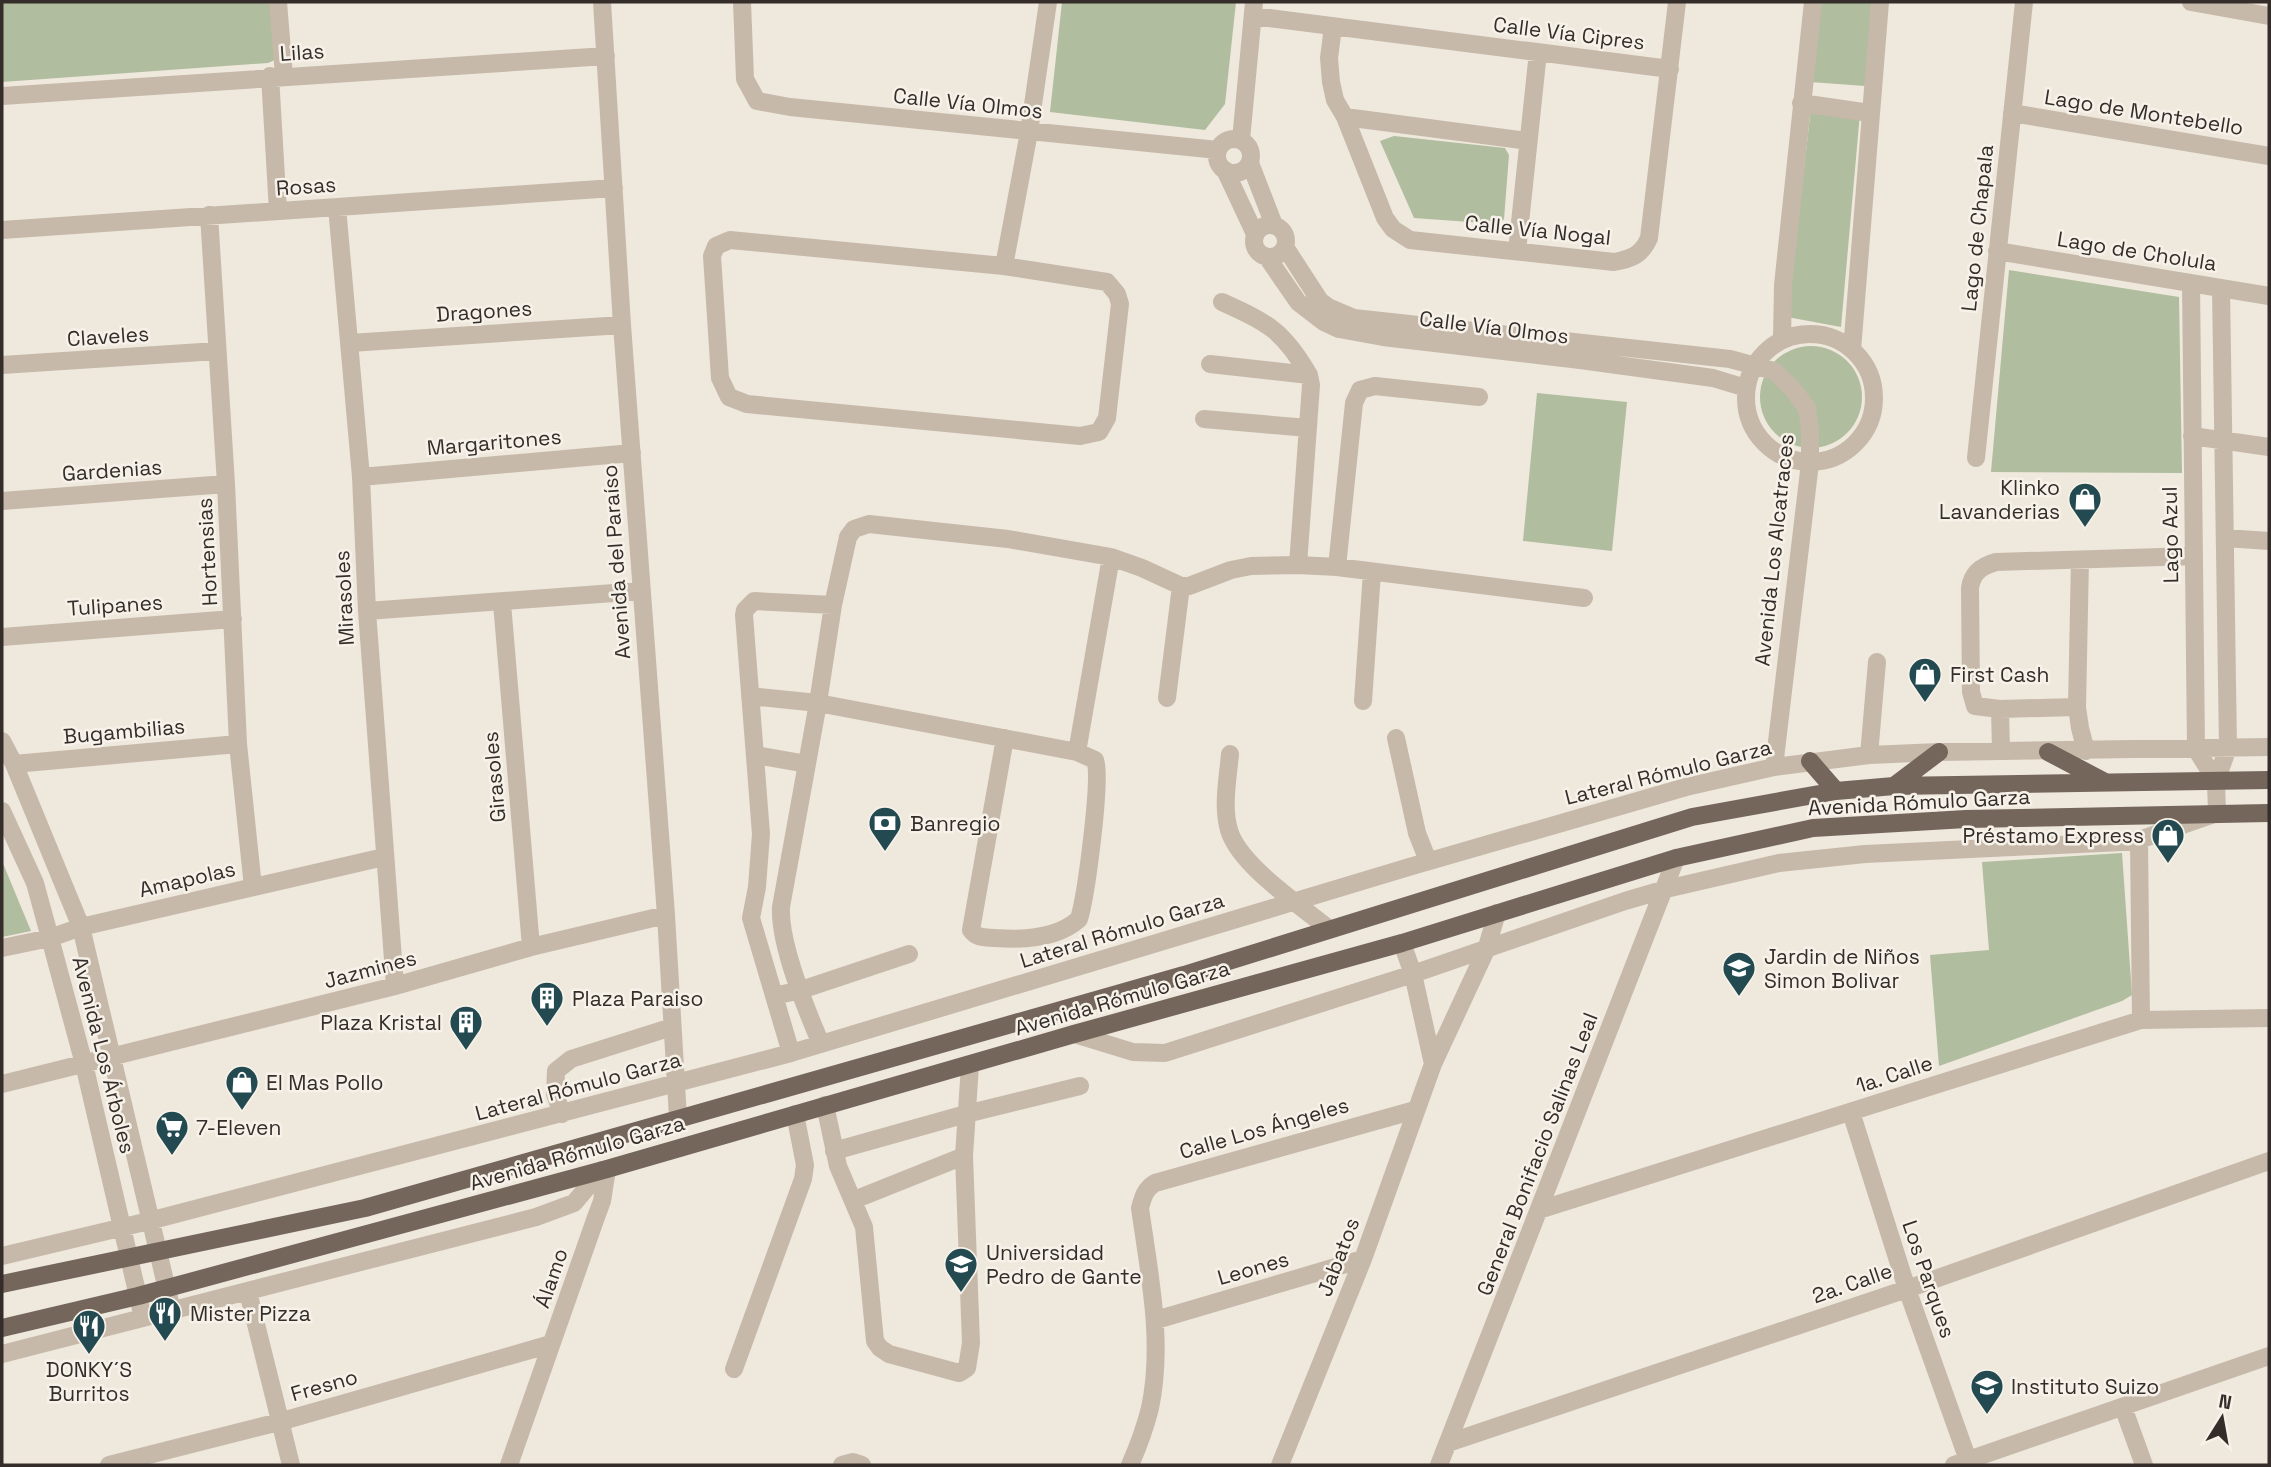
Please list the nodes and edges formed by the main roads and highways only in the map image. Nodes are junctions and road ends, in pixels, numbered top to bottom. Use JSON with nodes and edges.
{"nodes":[{"id":1,"x":2048,"y":751,"type":"road end"},
{"id":2,"x":1940,"y":752,"type":"road end"},
{"id":3,"x":1810,"y":761,"type":"road end"},
{"id":4,"x":2269,"y":780,"type":"edge"},
{"id":5,"x":2106,"y":783,"type":"junction"},
{"id":6,"x":1894,"y":786,"type":"junction"},
{"id":7,"x":1836,"y":790,"type":"junction"},
{"id":8,"x":2269,"y":813,"type":"edge"},
{"id":9,"x":2,"y":1284,"type":"edge"},
{"id":10,"x":2,"y":1328,"type":"edge"}],
"edges":[{"from":1,"to":5,"type":"main road"},
{"from":2,"to":6,"type":"main road"},
{"from":3,"to":7,"type":"main road"},
{"from":4,"to":5,"type":"main road","name":"Avenida Rómulo Garza"},
{"from":5,"to":6,"type":"main road","name":"Avenida Rómulo Garza"},
{"from":6,"to":7,"type":"main road","name":"Avenida Rómulo Garza"},
{"from":7,"to":9,"type":"main road","name":"Avenida Rómulo Garza"},
{"from":8,"to":10,"type":"main road","name":"Avenida Rómulo Garza"}]}
